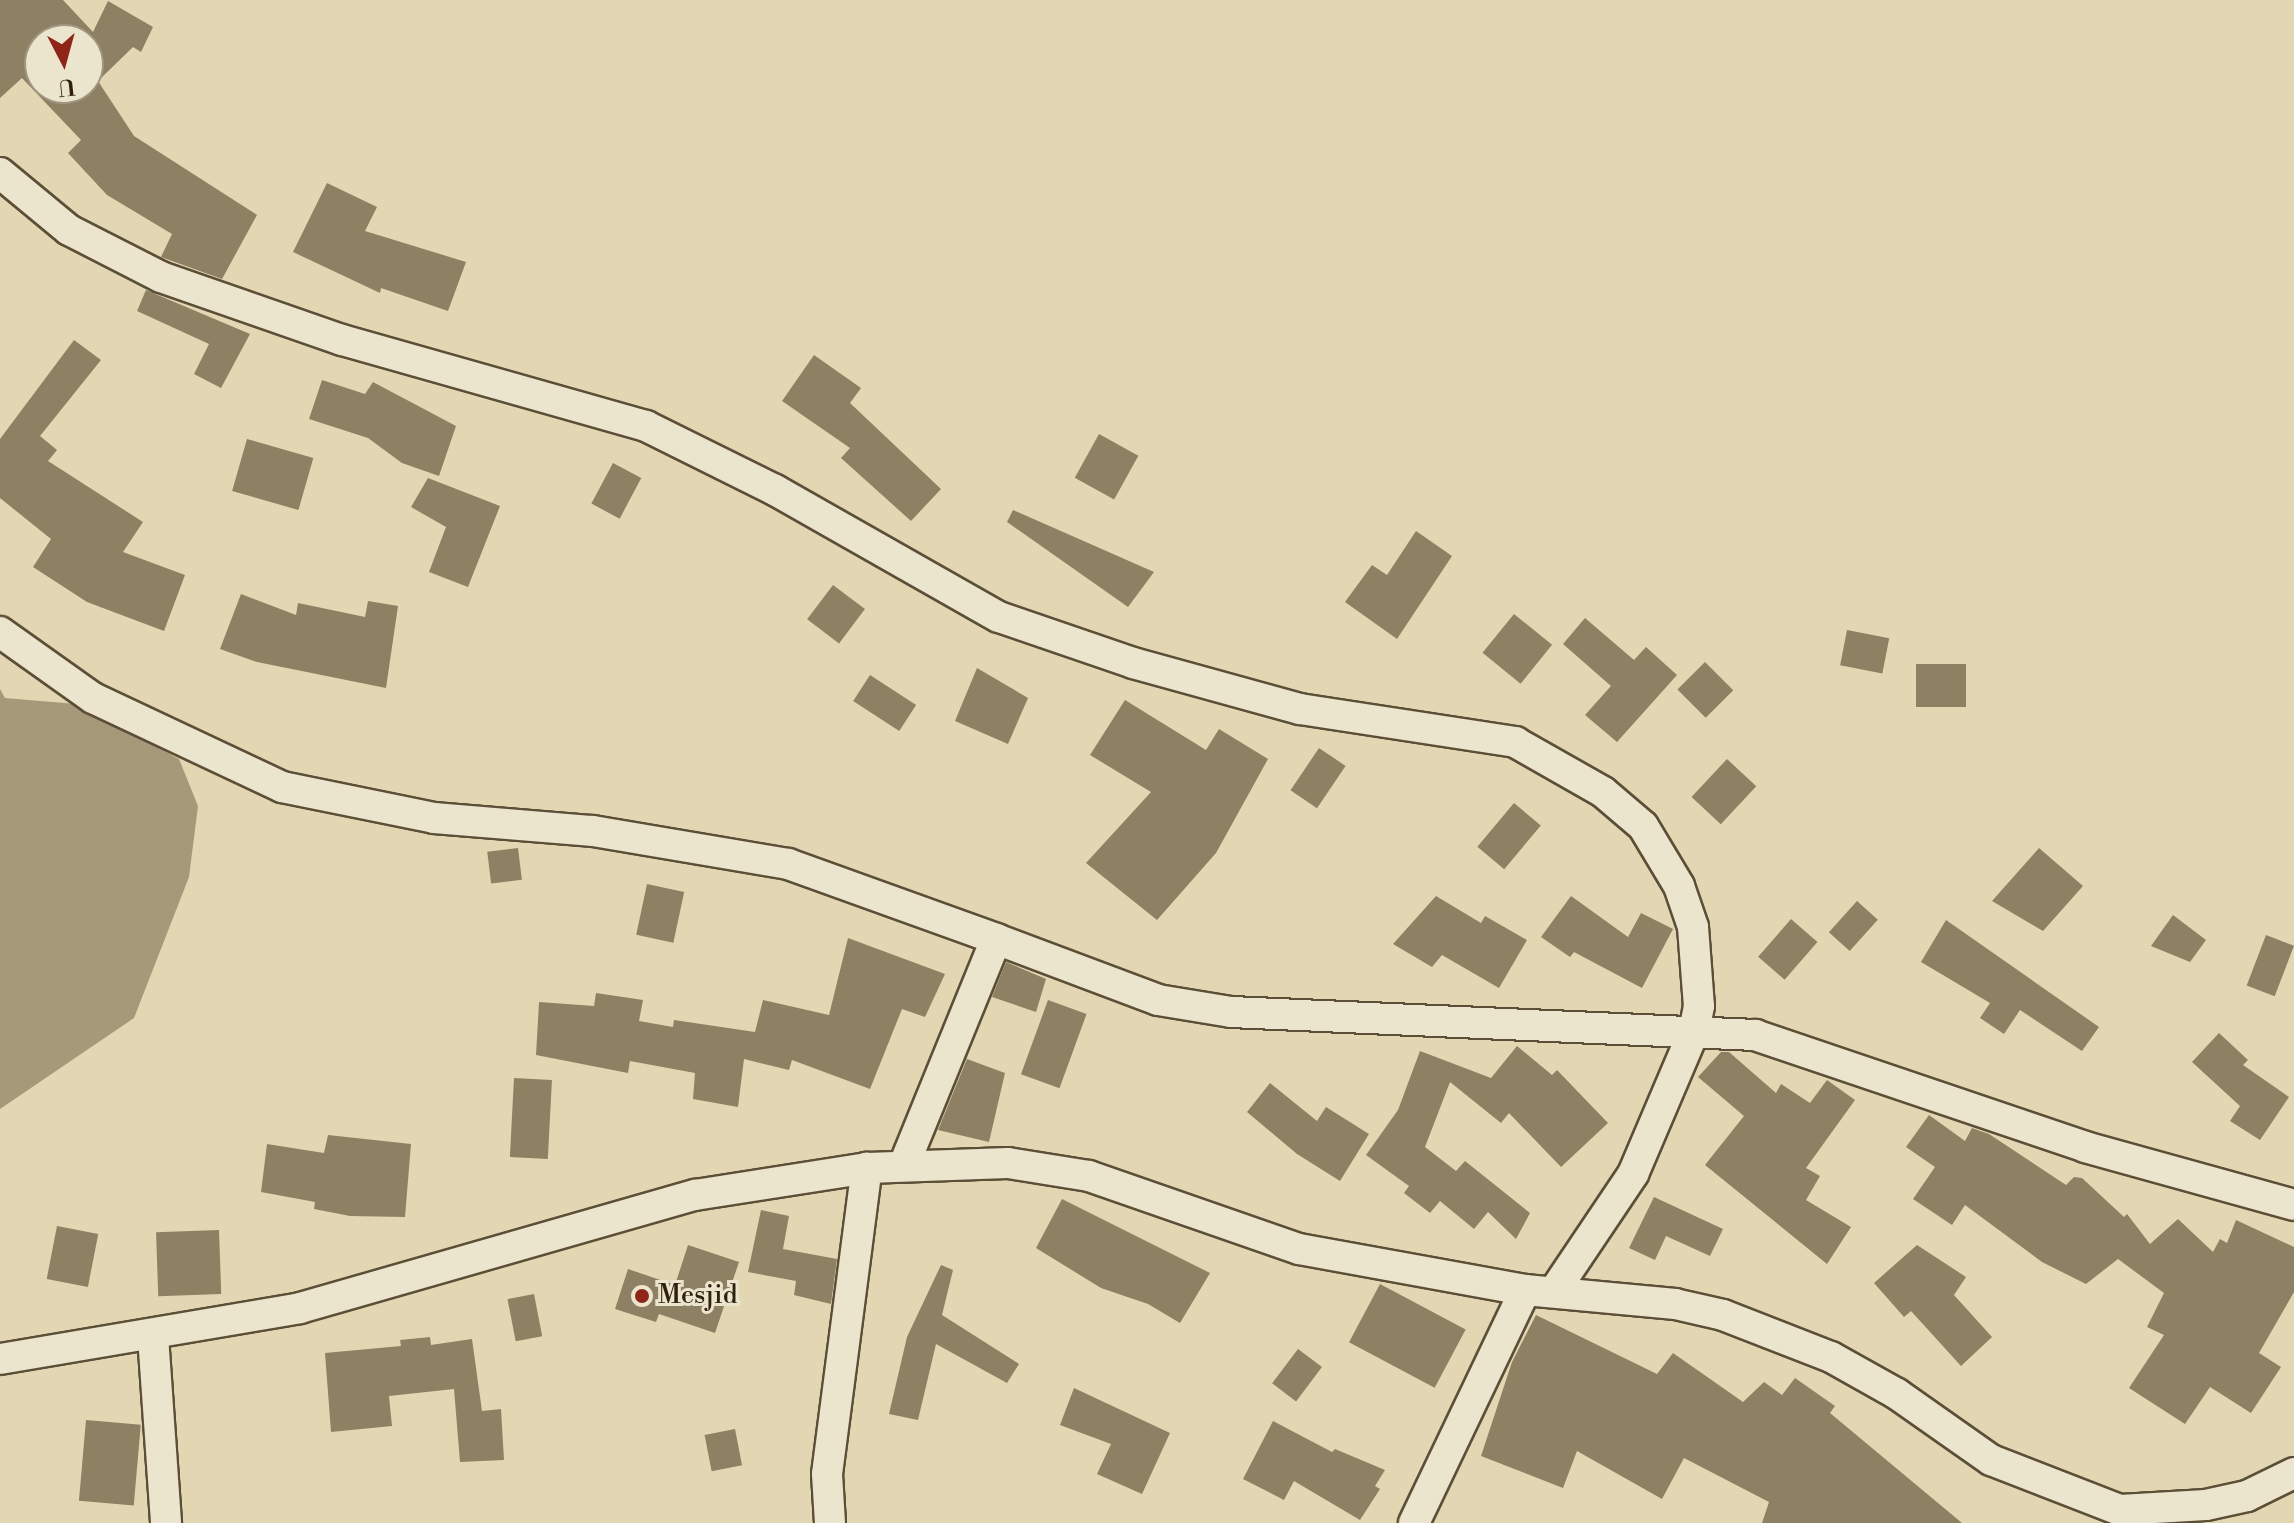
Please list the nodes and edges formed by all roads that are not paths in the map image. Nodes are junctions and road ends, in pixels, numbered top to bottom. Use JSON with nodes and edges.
{"nodes":[{"id":1,"x":0,"y":173,"type":"edge"},
{"id":2,"x":0,"y":632,"type":"edge"},
{"id":3,"x":996,"y":939,"type":"junction"},
{"id":4,"x":1694,"y":1031,"type":"junction"},
{"id":5,"x":904,"y":1165,"type":"junction"},
{"id":6,"x":867,"y":1168,"type":"junction"},
{"id":7,"x":2294,"y":1205,"type":"edge"},
{"id":8,"x":1540,"y":1290,"type":"junction"},
{"id":9,"x":153,"y":1336,"type":"junction"},
{"id":10,"x":0,"y":1359,"type":"edge"},
{"id":11,"x":2294,"y":1473,"type":"edge"},
{"id":12,"x":2089,"y":1513,"type":"edge"},
{"id":13,"x":166,"y":1523,"type":"edge"},
{"id":14,"x":830,"y":1523,"type":"edge"},
{"id":15,"x":1414,"y":1523,"type":"edge"}],
"edges":[{"from":1,"to":4,"type":"street"},
{"from":2,"to":3,"type":"street"},
{"from":3,"to":4,"type":"street"},
{"from":3,"to":5,"type":"street"},
{"from":4,"to":7,"type":"street"},
{"from":4,"to":8,"type":"street"},
{"from":5,"to":6,"type":"street"},
{"from":5,"to":8,"type":"street"},
{"from":6,"to":9,"type":"street"},
{"from":6,"to":14,"type":"street"},
{"from":8,"to":12,"type":"street"},
{"from":8,"to":15,"type":"street"},
{"from":9,"to":10,"type":"street"},
{"from":9,"to":13,"type":"street"},
{"from":11,"to":12,"type":"street"}]}
